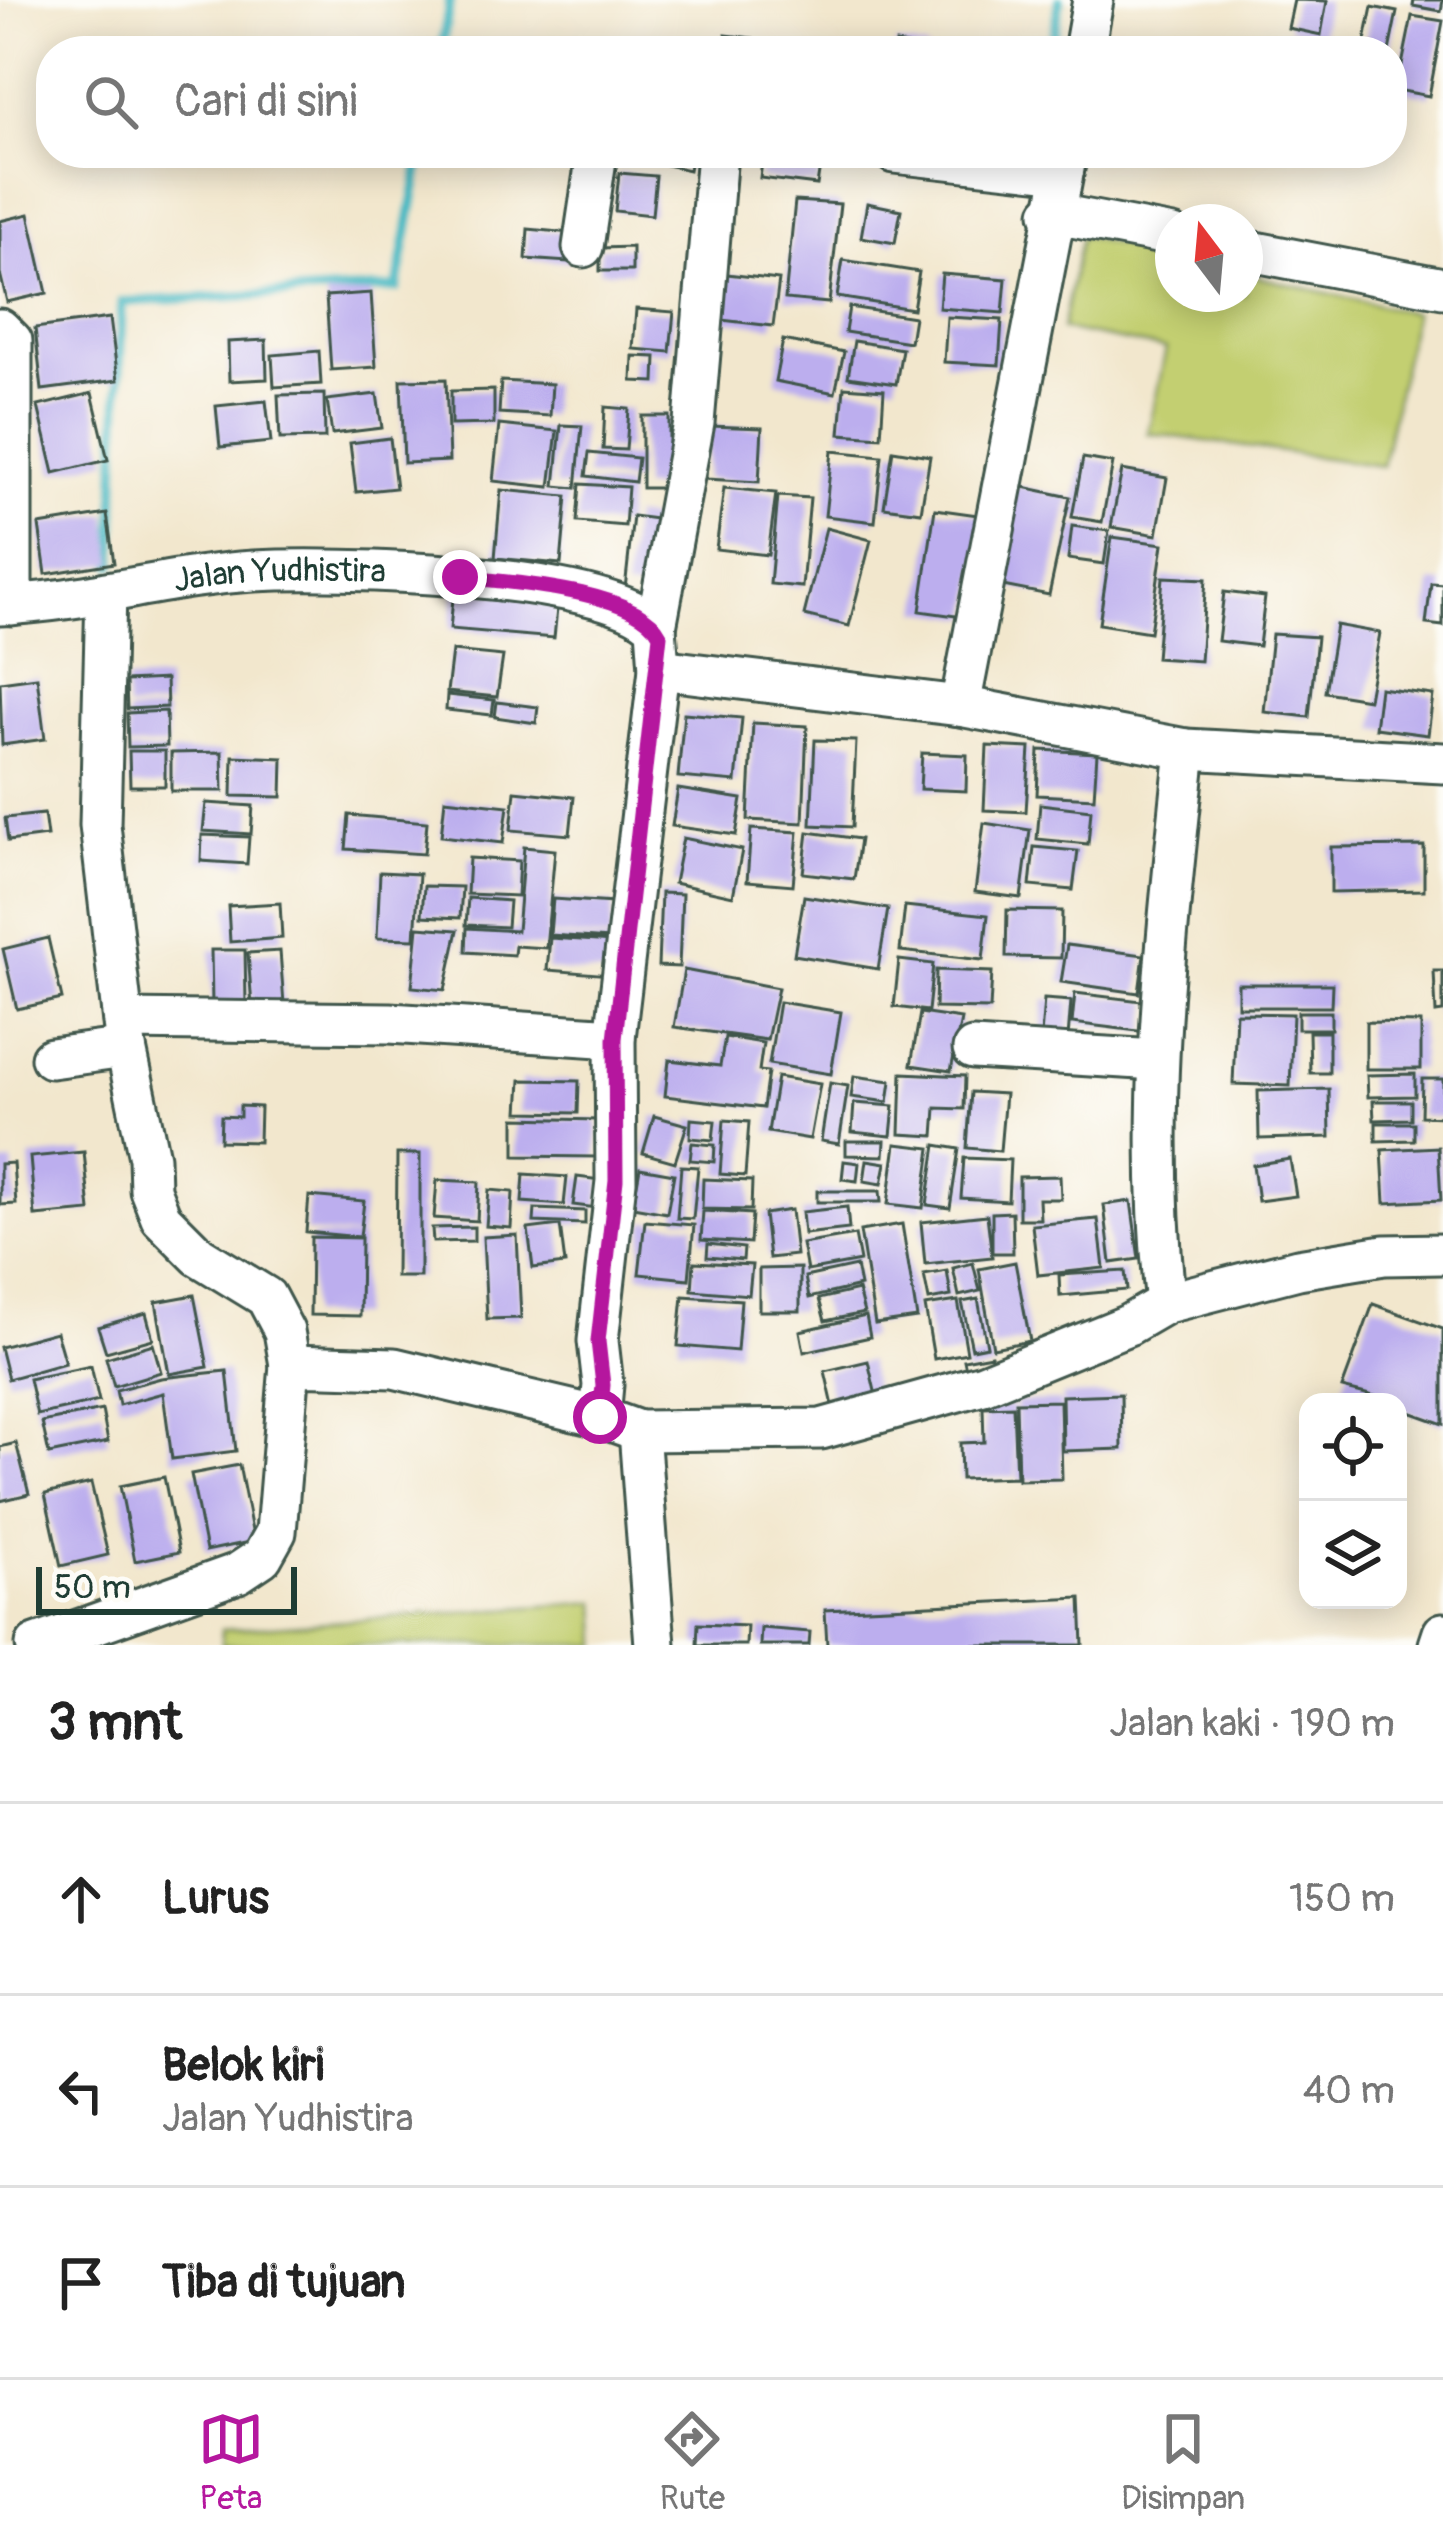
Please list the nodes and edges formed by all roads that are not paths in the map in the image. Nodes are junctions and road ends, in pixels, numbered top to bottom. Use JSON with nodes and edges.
{"nodes":[{"id":1,"x":1093,"y":0,"type":"edge"},
{"id":2,"x":1087,"y":36,"type":"edge"},
{"id":3,"x":595,"y":168,"type":"edge"},
{"id":4,"x":716,"y":168,"type":"edge"},
{"id":5,"x":1063,"y":168,"type":"edge"},
{"id":6,"x":1051,"y":213,"type":"junction"},
{"id":7,"x":1155,"y":233,"type":"edge"},
{"id":8,"x":583,"y":248,"type":"dead end"},
{"id":9,"x":1263,"y":253,"type":"edge"},
{"id":10,"x":1443,"y":288,"type":"edge"},
{"id":11,"x":0,"y":328,"type":"edge"},
{"id":12,"x":106,"y":592,"type":"junction"},
{"id":13,"x":6,"y":605,"type":"edge"},
{"id":14,"x":656,"y":627,"type":"junction"},
{"id":15,"x":659,"y":669,"type":"junction"},
{"id":16,"x":960,"y":706,"type":"junction"},
{"id":17,"x":1186,"y":749,"type":"junction"},
{"id":18,"x":1443,"y":763,"type":"edge"},
{"id":19,"x":124,"y":1034,"type":"junction"},
{"id":20,"x":615,"y":1039,"type":"junction"},
{"id":21,"x":973,"y":1049,"type":"dead end"},
{"id":22,"x":51,"y":1058,"type":"dead end"},
{"id":23,"x":1157,"y":1060,"type":"junction"},
{"id":24,"x":1443,"y":1254,"type":"edge"},
{"id":25,"x":1166,"y":1303,"type":"junction"},
{"id":26,"x":290,"y":1365,"type":"junction"},
{"id":27,"x":600,"y":1417,"type":"junction"},
{"id":28,"x":639,"y":1431,"type":"junction"},
{"id":29,"x":1443,"y":1633,"type":"edge"},
{"id":30,"x":36,"y":1645,"type":"edge"},
{"id":31,"x":655,"y":1645,"type":"edge"},
{"id":32,"x":1439,"y":1645,"type":"edge"}],
"edges":[{"from":1,"to":2,"type":"street"},
{"from":3,"to":8,"type":"street"},
{"from":4,"to":14,"type":"street"},
{"from":5,"to":6,"type":"street"},
{"from":6,"to":7,"type":"street"},
{"from":6,"to":16,"type":"street"},
{"from":9,"to":10,"type":"street"},
{"from":11,"to":13,"type":"street"},
{"from":12,"to":13,"type":"street","name":"Jalan Yudhistira"},
{"from":12,"to":14,"type":"street","name":"Jalan Yudhistira"},
{"from":12,"to":19,"type":"street"},
{"from":14,"to":15,"type":"street"},
{"from":15,"to":16,"type":"street"},
{"from":15,"to":20,"type":"street"},
{"from":16,"to":17,"type":"street"},
{"from":17,"to":18,"type":"street"},
{"from":17,"to":23,"type":"street"},
{"from":19,"to":20,"type":"street"},
{"from":19,"to":22,"type":"street"},
{"from":19,"to":26,"type":"street"},
{"from":20,"to":27,"type":"street"},
{"from":21,"to":23,"type":"street"},
{"from":23,"to":25,"type":"street"},
{"from":24,"to":25,"type":"street"},
{"from":25,"to":28,"type":"street"},
{"from":26,"to":27,"type":"street"},
{"from":26,"to":30,"type":"street"},
{"from":27,"to":28,"type":"street"},
{"from":28,"to":31,"type":"street"},
{"from":29,"to":32,"type":"street"}]}
